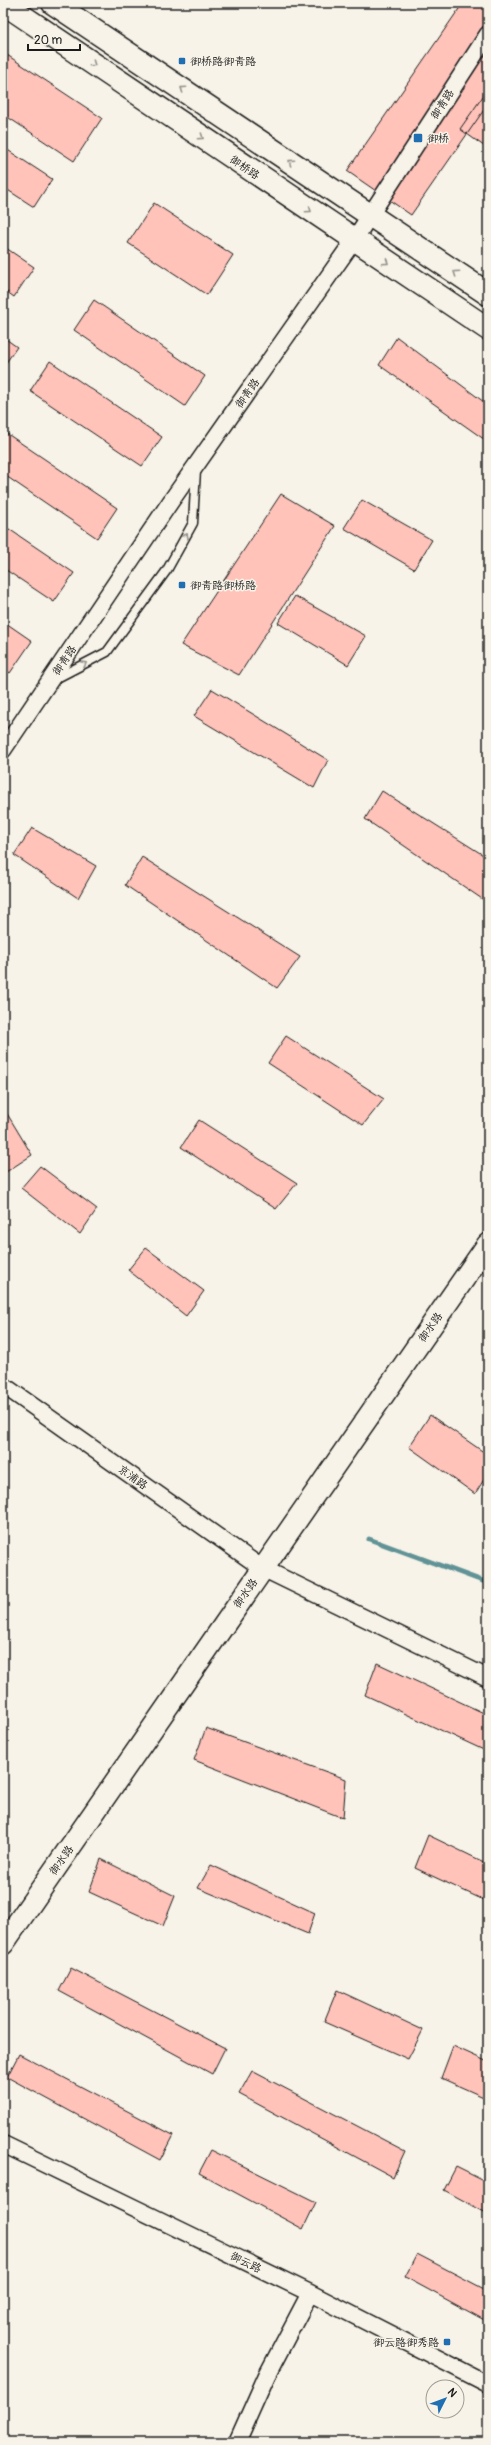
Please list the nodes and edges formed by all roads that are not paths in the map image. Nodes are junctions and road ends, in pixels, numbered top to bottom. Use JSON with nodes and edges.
{"nodes":[{"id":1,"x":3,"y":3,"type":"edge"},
{"id":2,"x":52,"y":3,"type":"edge"},
{"id":3,"x":488,"y":34,"type":"edge"},
{"id":4,"x":370,"y":215,"type":"junction"},
{"id":5,"x":354,"y":240,"type":"junction"},
{"id":6,"x":488,"y":294,"type":"edge"},
{"id":7,"x":488,"y":329,"type":"edge"},
{"id":8,"x":196,"y":465,"type":"junction"},
{"id":9,"x":49,"y":682,"type":"junction"},
{"id":10,"x":3,"y":750,"type":"edge"},
{"id":11,"x":488,"y":1244,"type":"edge"},
{"id":12,"x":3,"y":1385,"type":"edge"},
{"id":13,"x":262,"y":1568,"type":"junction"},
{"id":14,"x":488,"y":1678,"type":"edge"},
{"id":15,"x":3,"y":1944,"type":"edge"},
{"id":16,"x":3,"y":2144,"type":"edge"},
{"id":17,"x":310,"y":2293,"type":"junction"},
{"id":18,"x":488,"y":2384,"type":"edge"},
{"id":19,"x":237,"y":2442,"type":"edge"}],
"edges":[{"from":1,"to":5,"type":"main road","name":"御桥路","one_way":true},
{"from":4,"to":2,"type":"main road","one_way":true},
{"from":3,"to":4,"type":"street","name":"御青路"},
{"from":4,"to":5,"type":"street","name":"御青路"},
{"from":6,"to":4,"type":"main road","one_way":true},
{"from":5,"to":7,"type":"main road","name":"御桥路","one_way":true},
{"from":5,"to":8,"type":"street","name":"御青路"},
{"from":8,"to":9,"type":"street","name":"御青路"},
{"from":9,"to":8,"type":"lane","one_way":true},
{"from":9,"to":10,"type":"street","name":"御青路"},
{"from":11,"to":13,"type":"street","name":"御水路"},
{"from":12,"to":13,"type":"street","name":"京浦路"},
{"from":13,"to":14,"type":"street","name":"京浦路"},
{"from":13,"to":15,"type":"street","name":"御水路"},
{"from":16,"to":17,"type":"street","name":"御云路"},
{"from":17,"to":18,"type":"street","name":"御云路"},
{"from":17,"to":19,"type":"street"}]}
